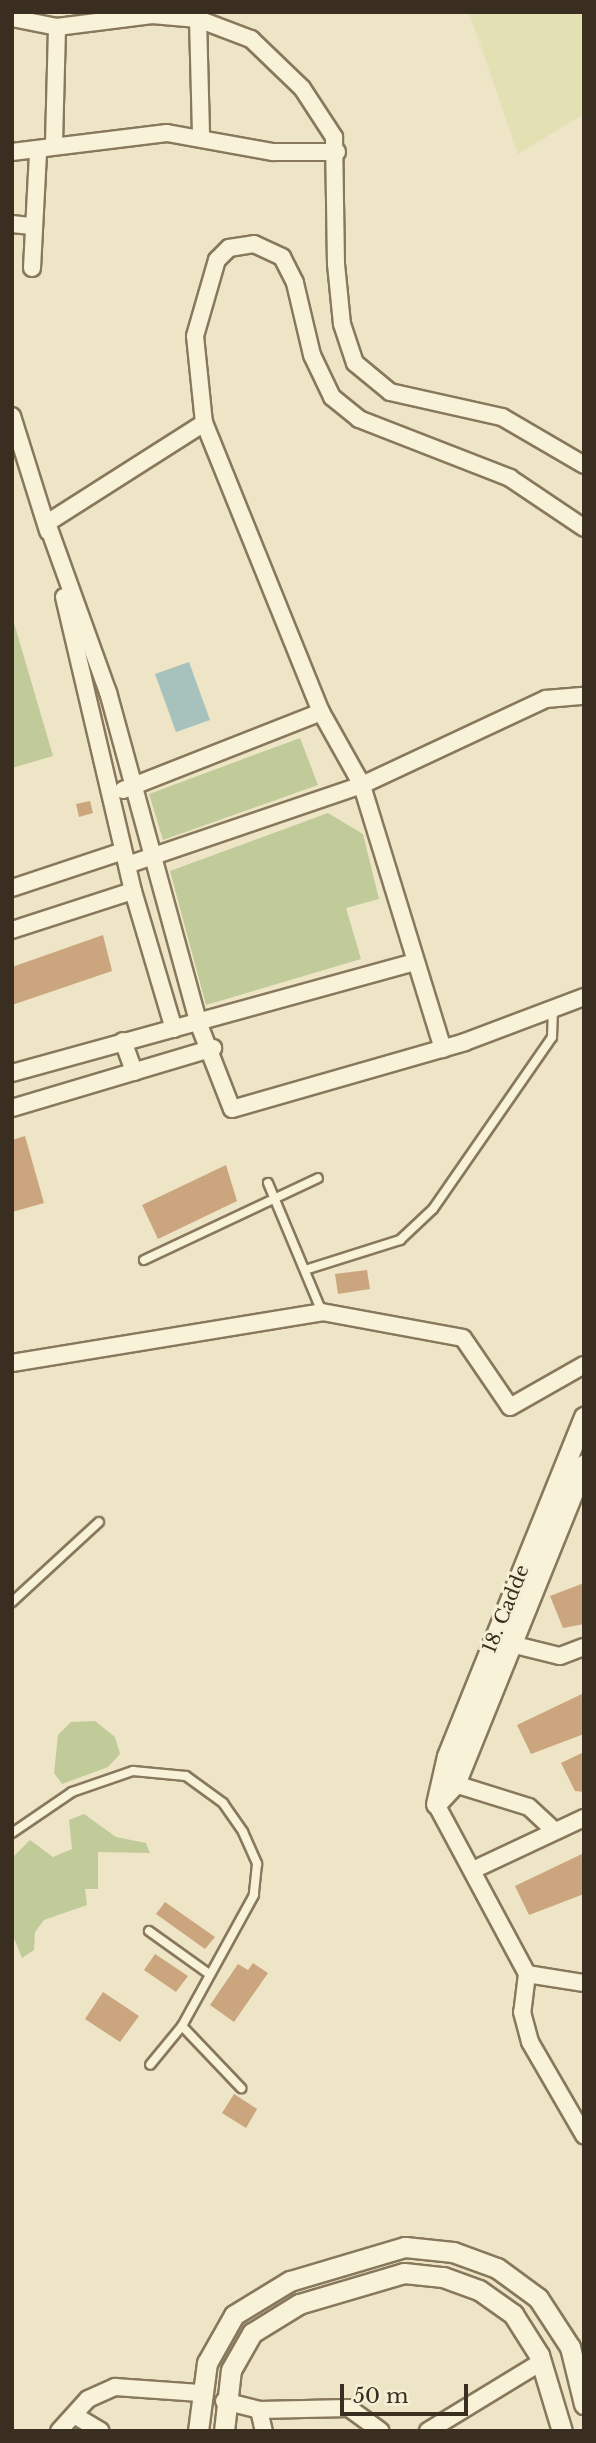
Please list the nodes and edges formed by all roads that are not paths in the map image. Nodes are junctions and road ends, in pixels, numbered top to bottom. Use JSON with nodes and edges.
{"nodes":[{"id":1,"x":12,"y":19,"type":"edge"},
{"id":2,"x":198,"y":19,"type":"junction"},
{"id":3,"x":57,"y":27,"type":"junction"},
{"id":4,"x":201,"y":136,"type":"junction"},
{"id":5,"x":54,"y":143,"type":"junction"},
{"id":6,"x":12,"y":152,"type":"edge"},
{"id":7,"x":38,"y":152,"type":"junction"},
{"id":8,"x":337,"y":152,"type":"junction"},
{"id":9,"x":12,"y":224,"type":"edge"},
{"id":10,"x":32,"y":226,"type":"junction"},
{"id":11,"x":32,"y":268,"type":"dead end"},
{"id":12,"x":12,"y":416,"type":"edge"},
{"id":13,"x":204,"y":423,"type":"junction"},
{"id":14,"x":584,"y":465,"type":"edge"},
{"id":15,"x":47,"y":523,"type":"junction"},
{"id":16,"x":584,"y":528,"type":"edge"},
{"id":17,"x":584,"y":696,"type":"edge"},
{"id":18,"x":321,"y":712,"type":"junction"},
{"id":19,"x":362,"y":785,"type":"junction"},
{"id":20,"x":132,"y":786,"type":"junction"},
{"id":21,"x":110,"y":794,"type":"junction"},
{"id":22,"x":155,"y":855,"type":"junction"},
{"id":23,"x":127,"y":857,"type":"junction"},
{"id":24,"x":12,"y":888,"type":"edge"},
{"id":25,"x":133,"y":891,"type":"junction"},
{"id":26,"x":12,"y":930,"type":"edge"},
{"id":27,"x":414,"y":962,"type":"junction"},
{"id":28,"x":584,"y":998,"type":"edge"},
{"id":29,"x":553,"y":1009,"type":"junction"},
{"id":30,"x":198,"y":1022,"type":"junction"},
{"id":31,"x":174,"y":1029,"type":"junction"},
{"id":32,"x":122,"y":1041,"type":"junction"},
{"id":33,"x":213,"y":1048,"type":"junction"},
{"id":34,"x":443,"y":1049,"type":"junction"},
{"id":35,"x":134,"y":1072,"type":"junction"},
{"id":36,"x":12,"y":1073,"type":"edge"},
{"id":37,"x":12,"y":1108,"type":"edge"},
{"id":38,"x":318,"y":1178,"type":"dead end"},
{"id":39,"x":268,"y":1183,"type":"dead end"},
{"id":40,"x":275,"y":1199,"type":"junction"},
{"id":41,"x":144,"y":1260,"type":"dead end"},
{"id":42,"x":304,"y":1270,"type":"junction"},
{"id":43,"x":322,"y":1312,"type":"junction"},
{"id":44,"x":12,"y":1363,"type":"edge"},
{"id":45,"x":584,"y":1365,"type":"edge"},
{"id":46,"x":584,"y":1417,"type":"edge"},
{"id":47,"x":584,"y":1464,"type":"edge"},
{"id":48,"x":99,"y":1522,"type":"dead end"},
{"id":49,"x":12,"y":1602,"type":"edge"},
{"id":50,"x":511,"y":1644,"type":"junction"},
{"id":51,"x":584,"y":1647,"type":"edge"},
{"id":52,"x":455,"y":1784,"type":"junction"},
{"id":53,"x":436,"y":1804,"type":"junction"},
{"id":54,"x":584,"y":1818,"type":"edge"},
{"id":55,"x":555,"y":1831,"type":"junction"},
{"id":56,"x":12,"y":1833,"type":"edge"},
{"id":57,"x":473,"y":1870,"type":"junction"},
{"id":58,"x":149,"y":1931,"type":"dead end"},
{"id":59,"x":209,"y":1974,"type":"junction"},
{"id":60,"x":527,"y":1974,"type":"junction"},
{"id":61,"x":584,"y":1983,"type":"edge"},
{"id":62,"x":182,"y":2026,"type":"junction"},
{"id":63,"x":150,"y":2065,"type":"dead end"},
{"id":64,"x":241,"y":2088,"type":"dead end"},
{"id":65,"x":584,"y":2135,"type":"edge"},
{"id":66,"x":541,"y":2362,"type":"junction"},
{"id":67,"x":199,"y":2400,"type":"junction"},
{"id":68,"x":224,"y":2404,"type":"junction"},
{"id":69,"x":584,"y":2404,"type":"edge"},
{"id":70,"x":259,"y":2410,"type":"junction"},
{"id":71,"x":74,"y":2414,"type":"junction"},
{"id":72,"x":59,"y":2431,"type":"edge"},
{"id":73,"x":101,"y":2431,"type":"edge"},
{"id":74,"x":198,"y":2431,"type":"edge"},
{"id":75,"x":224,"y":2431,"type":"edge"},
{"id":76,"x":264,"y":2431,"type":"edge"},
{"id":77,"x":381,"y":2431,"type":"edge"},
{"id":78,"x":428,"y":2431,"type":"edge"},
{"id":79,"x":562,"y":2431,"type":"edge"}],
"edges":[{"from":1,"to":3,"type":"street"},
{"from":2,"to":3,"type":"street"},
{"from":2,"to":4,"type":"street"},
{"from":2,"to":8,"type":"street"},
{"from":3,"to":5,"type":"street"},
{"from":4,"to":5,"type":"street"},
{"from":4,"to":8,"type":"street"},
{"from":5,"to":7,"type":"street"},
{"from":6,"to":7,"type":"street"},
{"from":7,"to":10,"type":"street"},
{"from":8,"to":14,"type":"street"},
{"from":9,"to":10,"type":"street"},
{"from":10,"to":11,"type":"street"},
{"from":12,"to":15,"type":"street"},
{"from":13,"to":15,"type":"street"},
{"from":13,"to":16,"type":"street"},
{"from":13,"to":18,"type":"street"},
{"from":15,"to":20,"type":"street"},
{"from":15,"to":21,"type":"street"},
{"from":17,"to":19,"type":"street"},
{"from":18,"to":19,"type":"street"},
{"from":18,"to":20,"type":"street"},
{"from":19,"to":22,"type":"street"},
{"from":19,"to":27,"type":"street"},
{"from":20,"to":21,"type":"street"},
{"from":20,"to":22,"type":"street"},
{"from":21,"to":23,"type":"street"},
{"from":22,"to":23,"type":"street"},
{"from":22,"to":30,"type":"street"},
{"from":23,"to":24,"type":"street"},
{"from":23,"to":25,"type":"street"},
{"from":25,"to":26,"type":"street"},
{"from":25,"to":31,"type":"street"},
{"from":27,"to":30,"type":"street"},
{"from":27,"to":34,"type":"street"},
{"from":28,"to":29,"type":"street"},
{"from":29,"to":34,"type":"street"},
{"from":29,"to":42,"type":"lane"},
{"from":30,"to":31,"type":"street"},
{"from":30,"to":33,"type":"street"},
{"from":31,"to":32,"type":"street"},
{"from":32,"to":35,"type":"street"},
{"from":32,"to":36,"type":"street"},
{"from":33,"to":34,"type":"street"},
{"from":33,"to":35,"type":"street"},
{"from":35,"to":37,"type":"street"},
{"from":38,"to":40,"type":"lane"},
{"from":39,"to":40,"type":"lane"},
{"from":40,"to":41,"type":"lane"},
{"from":40,"to":42,"type":"lane"},
{"from":42,"to":43,"type":"lane"},
{"from":43,"to":44,"type":"street"},
{"from":43,"to":45,"type":"street"},
{"from":46,"to":53,"type":"street","name":"18. Cadde"},
{"from":47,"to":50,"type":"street","name":"18. Cadde"},
{"from":48,"to":49,"type":"lane"},
{"from":50,"to":51,"type":"street"},
{"from":50,"to":52,"type":"street","name":"18. Cadde"},
{"from":52,"to":53,"type":"street","name":"18. Cadde"},
{"from":52,"to":55,"type":"street"},
{"from":53,"to":57,"type":"street"},
{"from":54,"to":55,"type":"street"},
{"from":55,"to":57,"type":"street"},
{"from":56,"to":59,"type":"lane"},
{"from":57,"to":60,"type":"street"},
{"from":58,"to":59,"type":"lane"},
{"from":59,"to":62,"type":"lane"},
{"from":60,"to":61,"type":"street"},
{"from":60,"to":65,"type":"street"},
{"from":62,"to":63,"type":"lane"},
{"from":62,"to":64,"type":"lane"},
{"from":66,"to":68,"type":"street"},
{"from":66,"to":78,"type":"street"},
{"from":66,"to":79,"type":"street"},
{"from":67,"to":68,"type":"street"},
{"from":67,"to":69,"type":"street"},
{"from":67,"to":71,"type":"street"},
{"from":67,"to":74,"type":"street"},
{"from":68,"to":70,"type":"street"},
{"from":68,"to":75,"type":"street"},
{"from":70,"to":76,"type":"street"},
{"from":70,"to":77,"type":"street"},
{"from":71,"to":72,"type":"street"},
{"from":71,"to":73,"type":"street"}]}
